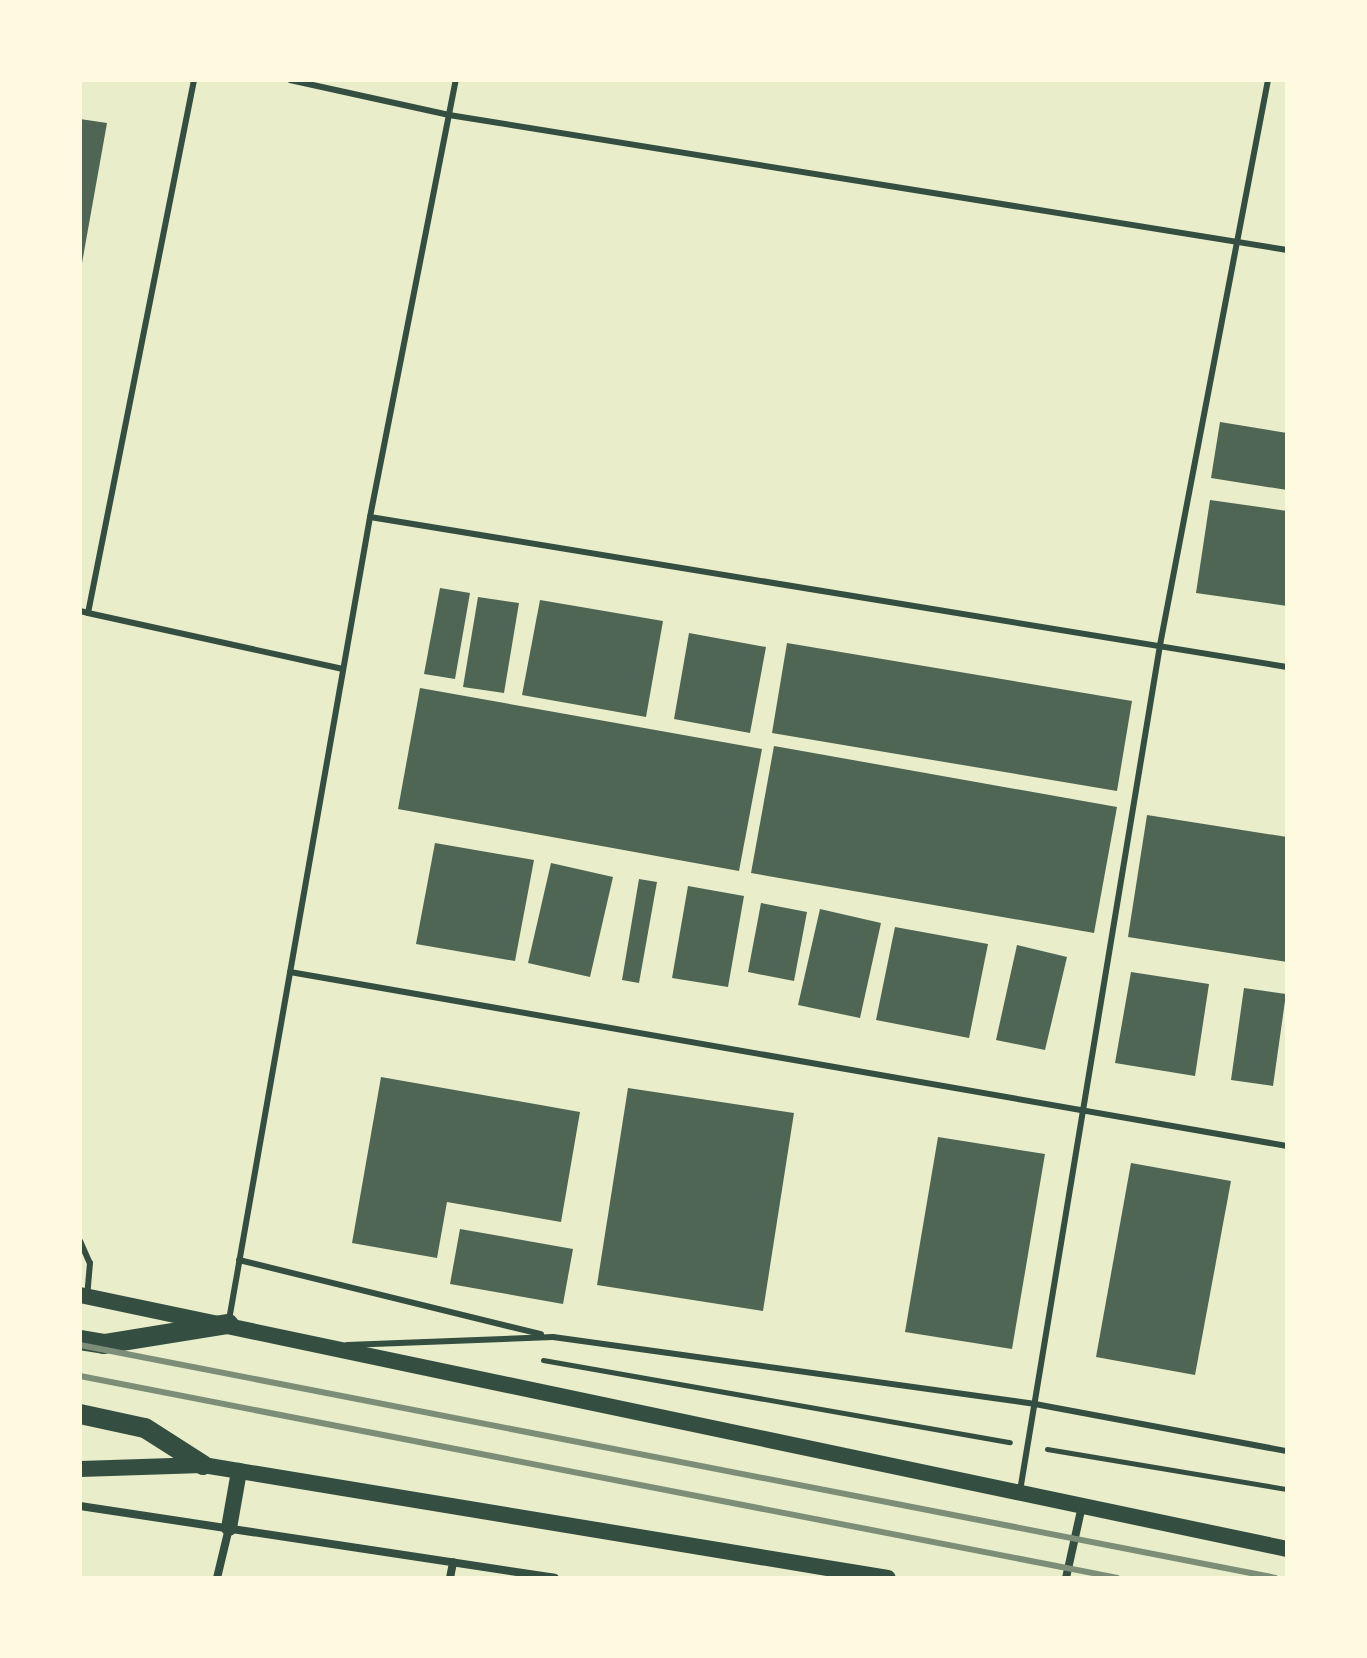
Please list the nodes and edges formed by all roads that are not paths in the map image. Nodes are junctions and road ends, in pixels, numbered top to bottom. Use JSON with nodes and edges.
{"nodes":[{"id":1,"x":194,"y":80,"type":"edge"},
{"id":2,"x":290,"y":80,"type":"edge"},
{"id":3,"x":456,"y":80,"type":"edge"},
{"id":4,"x":1268,"y":80,"type":"edge"},
{"id":5,"x":449,"y":115,"type":"junction"},
{"id":6,"x":1240,"y":242,"type":"junction"},
{"id":7,"x":1287,"y":250,"type":"edge"},
{"id":8,"x":370,"y":517,"type":"junction"},
{"id":9,"x":84,"y":612,"type":"edge"},
{"id":10,"x":1160,"y":645,"type":"junction"},
{"id":11,"x":1287,"y":667,"type":"edge"},
{"id":12,"x":343,"y":669,"type":"junction"},
{"id":13,"x":290,"y":972,"type":"junction"},
{"id":14,"x":1086,"y":1115,"type":"junction"},
{"id":15,"x":1287,"y":1146,"type":"edge"},
{"id":16,"x":80,"y":1241,"type":"edge"},
{"id":17,"x":239,"y":1260,"type":"junction"},
{"id":18,"x":84,"y":1296,"type":"edge"},
{"id":19,"x":228,"y":1324,"type":"junction"},
{"id":20,"x":553,"y":1337,"type":"junction"},
{"id":21,"x":80,"y":1340,"type":"edge"},
{"id":22,"x":331,"y":1346,"type":"junction"},
{"id":23,"x":1035,"y":1404,"type":"junction"},
{"id":24,"x":80,"y":1414,"type":"edge"},
{"id":25,"x":1287,"y":1451,"type":"edge"},
{"id":26,"x":203,"y":1465,"type":"junction"},
{"id":27,"x":80,"y":1469,"type":"edge"},
{"id":28,"x":239,"y":1471,"type":"junction"},
{"id":29,"x":1020,"y":1493,"type":"junction"},
{"id":30,"x":80,"y":1506,"type":"edge"},
{"id":31,"x":1082,"y":1506,"type":"junction"},
{"id":32,"x":229,"y":1528,"type":"junction"},
{"id":33,"x":1287,"y":1549,"type":"edge"},
{"id":34,"x":453,"y":1562,"type":"junction"},
{"id":35,"x":217,"y":1578,"type":"edge"},
{"id":36,"x":450,"y":1578,"type":"edge"},
{"id":37,"x":555,"y":1578,"type":"edge"},
{"id":38,"x":888,"y":1578,"type":"edge"},
{"id":39,"x":1066,"y":1578,"type":"edge"}],
"edges":[{"from":1,"to":9,"type":"lane"},
{"from":2,"to":5,"type":"lane"},
{"from":3,"to":5,"type":"lane"},
{"from":4,"to":6,"type":"lane"},
{"from":5,"to":6,"type":"lane"},
{"from":5,"to":8,"type":"lane"},
{"from":6,"to":7,"type":"lane"},
{"from":6,"to":10,"type":"lane"},
{"from":8,"to":10,"type":"lane"},
{"from":8,"to":12,"type":"lane"},
{"from":9,"to":12,"type":"lane"},
{"from":10,"to":11,"type":"lane"},
{"from":10,"to":14,"type":"lane"},
{"from":12,"to":13,"type":"lane"},
{"from":13,"to":14,"type":"lane"},
{"from":13,"to":17,"type":"lane"},
{"from":14,"to":15,"type":"lane"},
{"from":14,"to":23,"type":"lane"},
{"from":16,"to":18,"type":"lane"},
{"from":17,"to":19,"type":"lane"},
{"from":17,"to":20,"type":"lane"},
{"from":18,"to":19,"type":"main road"},
{"from":19,"to":21,"type":"main road"},
{"from":19,"to":22,"type":"main road"},
{"from":20,"to":22,"type":"lane"},
{"from":20,"to":23,"type":"lane"},
{"from":22,"to":29,"type":"main road"},
{"from":23,"to":25,"type":"lane"},
{"from":23,"to":29,"type":"lane"},
{"from":24,"to":26,"type":"main road"},
{"from":26,"to":27,"type":"main road"},
{"from":26,"to":28,"type":"main road"},
{"from":28,"to":32,"type":"main road"},
{"from":28,"to":38,"type":"main road"},
{"from":29,"to":31,"type":"main road"},
{"from":30,"to":32,"type":"street"},
{"from":31,"to":33,"type":"main road"},
{"from":31,"to":39,"type":"street"},
{"from":32,"to":34,"type":"street"},
{"from":32,"to":35,"type":"street"},
{"from":34,"to":36,"type":"street"},
{"from":34,"to":37,"type":"street"}]}
